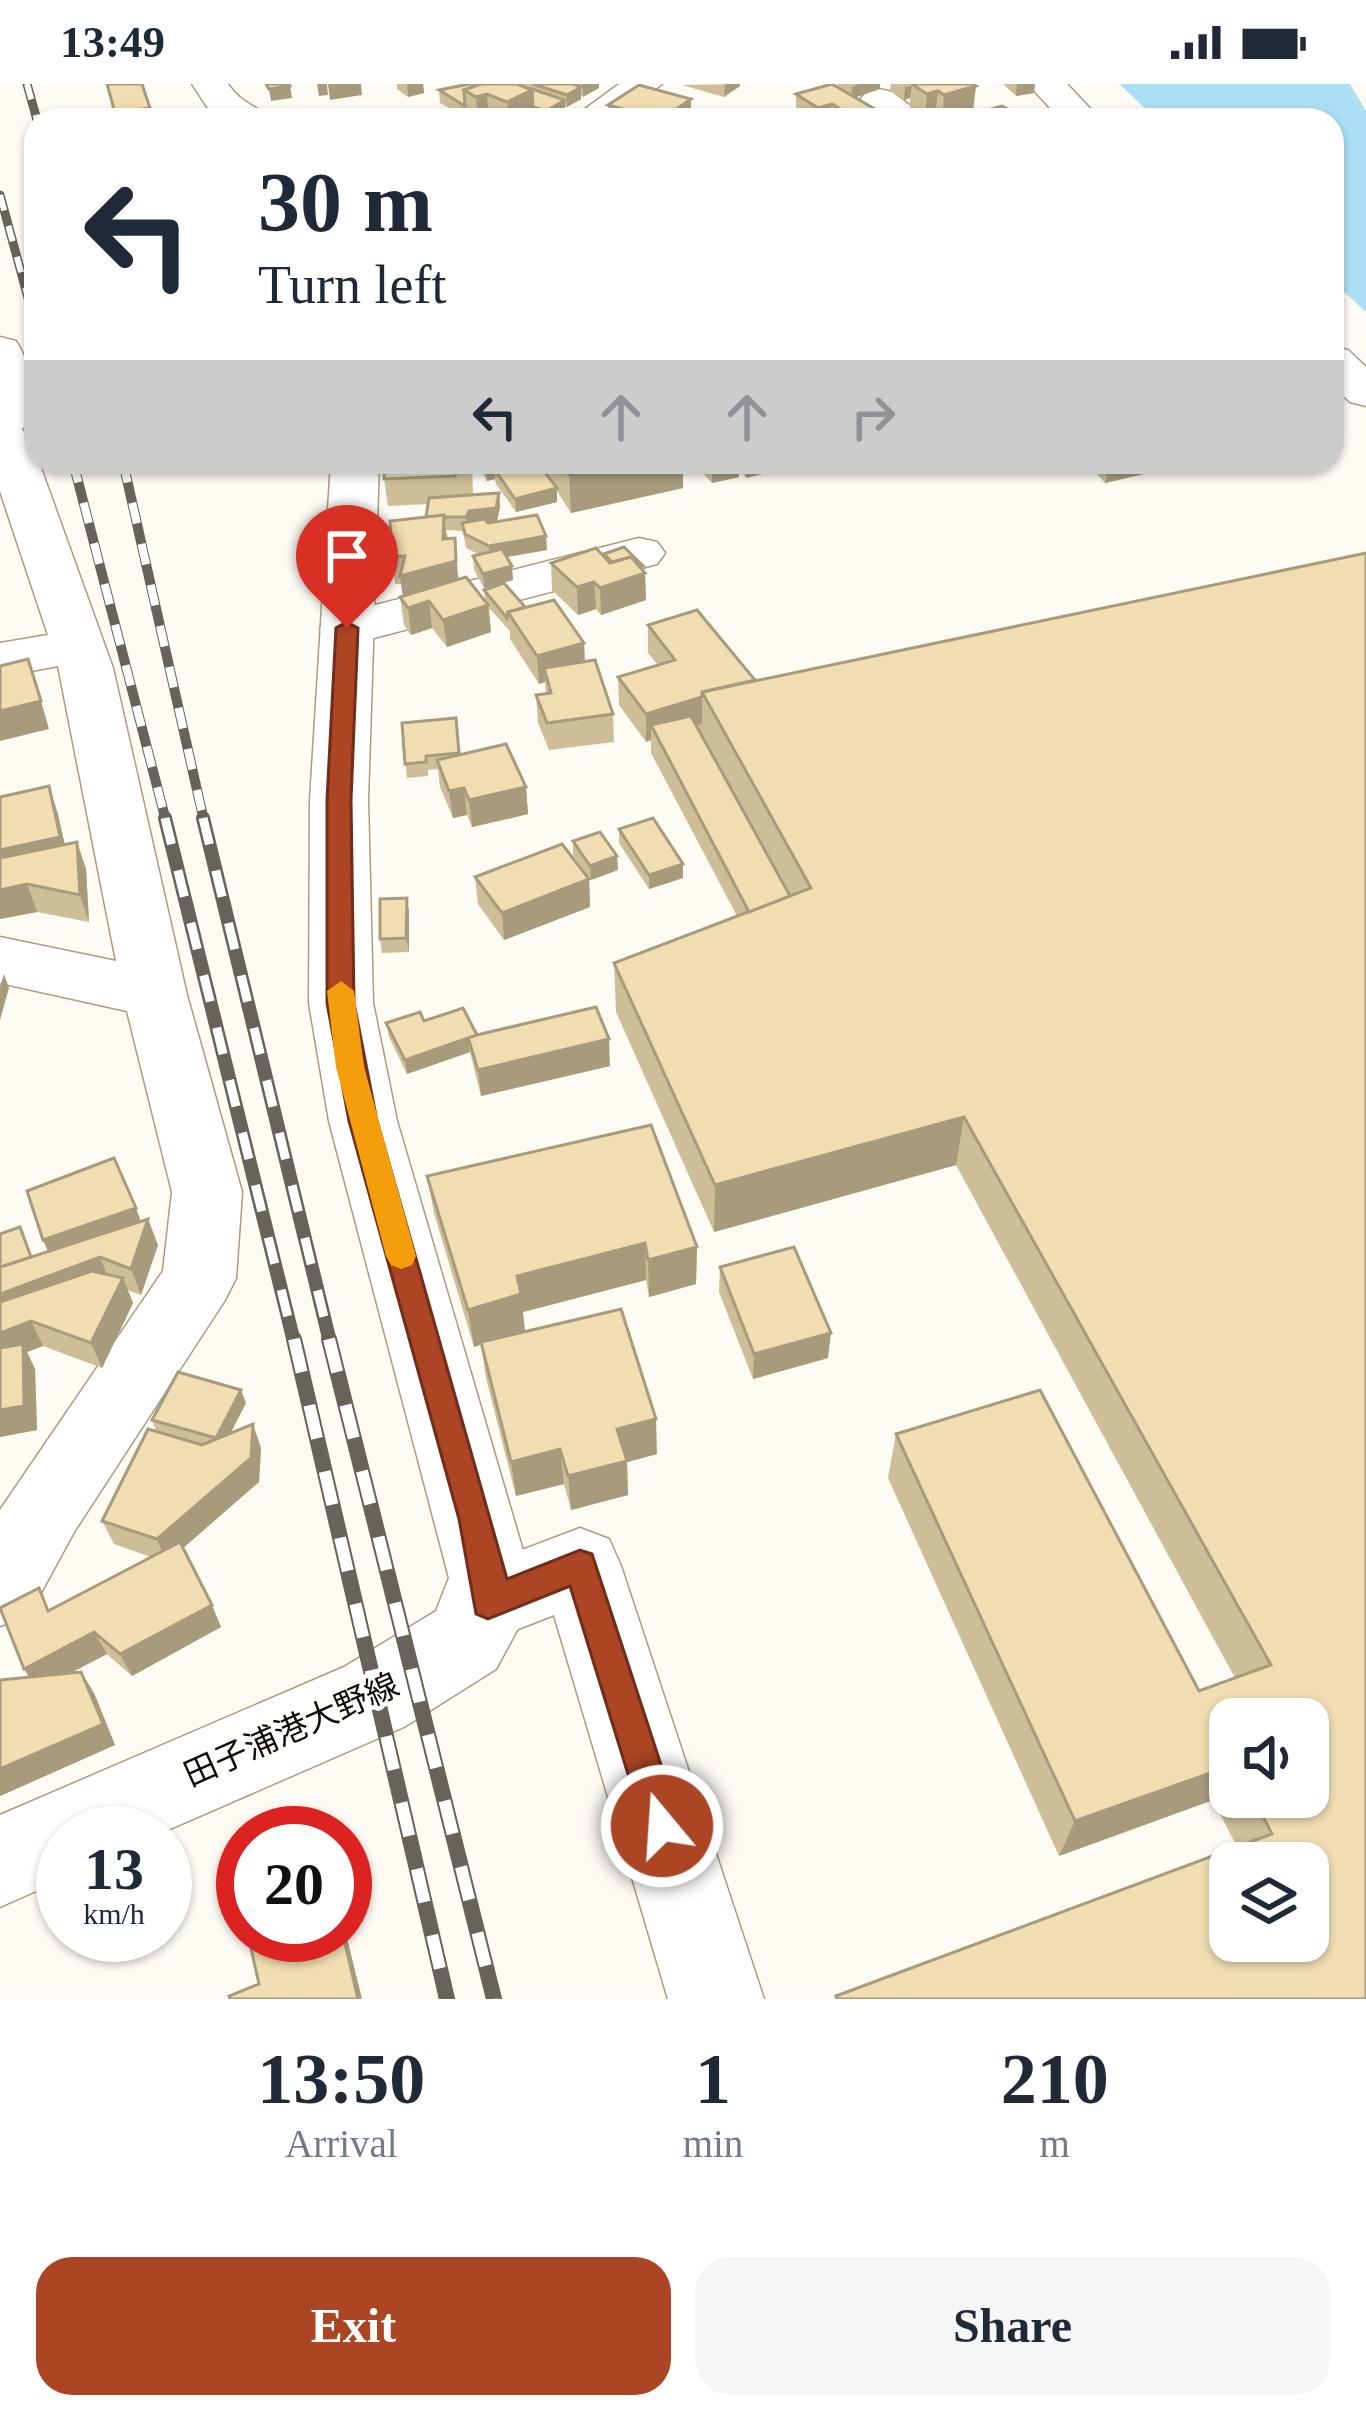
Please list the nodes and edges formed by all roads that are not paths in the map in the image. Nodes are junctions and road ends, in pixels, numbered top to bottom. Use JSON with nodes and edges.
{"nodes":[{"id":1,"x":210,"y":84,"type":"edge"},
{"id":2,"x":1046,"y":84,"type":"edge"},
{"id":3,"x":635,"y":85,"type":"edge"},
{"id":4,"x":229,"y":108,"type":"edge"},
{"id":5,"x":605,"y":108,"type":"edge"},
{"id":6,"x":1070,"y":108,"type":"edge"},
{"id":7,"x":0,"y":351,"type":"edge"},
{"id":8,"x":1344,"y":371,"type":"edge"},
{"id":9,"x":1366,"y":392,"type":"edge"},
{"id":10,"x":0,"y":424,"type":"edge"},
{"id":11,"x":0,"y":433,"type":"edge"},
{"id":12,"x":354,"y":474,"type":"edge"},
{"id":13,"x":639,"y":553,"type":"dead end"},
{"id":14,"x":29,"y":578,"type":"edge"},
{"id":15,"x":347,"y":628,"type":"junction"},
{"id":16,"x":79,"y":646,"type":"junction"},
{"id":17,"x":0,"y":660,"type":"edge"},
{"id":18,"x":0,"y":960,"type":"edge"},
{"id":19,"x":155,"y":995,"type":"junction"},
{"id":20,"x":23,"y":1499,"type":"edge"},
{"id":21,"x":0,"y":1587,"type":"edge"},
{"id":22,"x":488,"y":1602,"type":"junction"},
{"id":23,"x":0,"y":1862,"type":"edge"},
{"id":24,"x":716,"y":1999,"type":"edge"}],
"edges":[{"from":1,"to":4,"type":"main road"},
{"from":2,"to":6,"type":"main road"},
{"from":3,"to":5,"type":"main road"},
{"from":7,"to":10,"type":"main road"},
{"from":8,"to":9,"type":"main road"},
{"from":11,"to":14,"type":"main road"},
{"from":12,"to":15,"type":"main road"},
{"from":13,"to":15,"type":"main road"},
{"from":14,"to":16,"type":"main road"},
{"from":15,"to":22,"type":"main road"},
{"from":16,"to":17,"type":"main road"},
{"from":16,"to":19,"type":"main road"},
{"from":18,"to":19,"type":"main road"},
{"from":19,"to":20,"type":"main road"},
{"from":20,"to":21,"type":"main road"},
{"from":22,"to":23,"type":"main road","name":"田子浦港大野線"},
{"from":22,"to":24,"type":"main road"}]}
